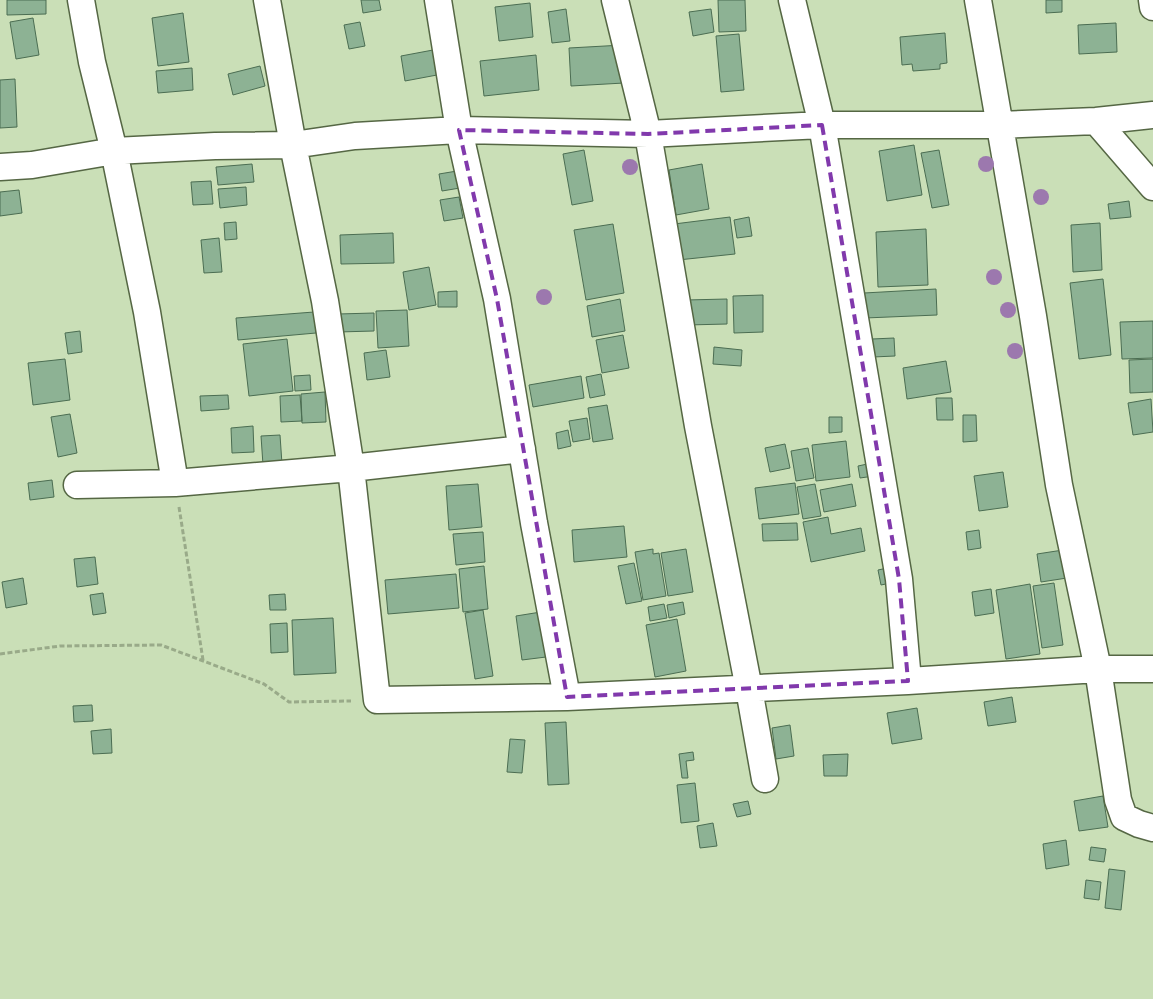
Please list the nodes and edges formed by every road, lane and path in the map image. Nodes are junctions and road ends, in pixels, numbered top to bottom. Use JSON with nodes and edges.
{"nodes":[{"id":1,"x":81,"y":0,"type":"edge"},
{"id":2,"x":267,"y":0,"type":"edge"},
{"id":3,"x":438,"y":0,"type":"edge"},
{"id":4,"x":615,"y":0,"type":"edge"},
{"id":5,"x":792,"y":0,"type":"edge"},
{"id":6,"x":978,"y":0,"type":"edge"},
{"id":7,"x":1152,"y":0,"type":"edge"},
{"id":8,"x":1153,"y":7,"type":"edge"},
{"id":9,"x":1153,"y":115,"type":"edge"},
{"id":10,"x":1096,"y":121,"type":"junction"},
{"id":11,"x":822,"y":125,"type":"junction"},
{"id":12,"x":999,"y":125,"type":"junction"},
{"id":13,"x":458,"y":130,"type":"junction"},
{"id":14,"x":648,"y":134,"type":"junction"},
{"id":15,"x":293,"y":145,"type":"junction"},
{"id":16,"x":114,"y":151,"type":"junction"},
{"id":17,"x":0,"y":167,"type":"edge"},
{"id":18,"x":1153,"y":187,"type":"edge"},
{"id":19,"x":522,"y":449,"type":"junction"},
{"id":20,"x":351,"y":468,"type":"junction"},
{"id":21,"x":175,"y":483,"type":"junction"},
{"id":22,"x":77,"y":485,"type":"dead end"},
{"id":23,"x":0,"y":654,"type":"edge"},
{"id":24,"x":203,"y":660,"type":"junction"},
{"id":25,"x":1098,"y":669,"type":"junction"},
{"id":26,"x":1153,"y":669,"type":"edge"},
{"id":27,"x":908,"y":681,"type":"junction"},
{"id":28,"x":749,"y":689,"type":"junction"},
{"id":29,"x":567,"y":697,"type":"junction"},
{"id":30,"x":377,"y":700,"type":"junction"},
{"id":31,"x":765,"y":779,"type":"dead end"},
{"id":32,"x":1153,"y":828,"type":"edge"}],
"edges":[{"from":1,"to":16,"type":"street"},
{"from":2,"to":15,"type":"street"},
{"from":3,"to":13,"type":"street"},
{"from":4,"to":14,"type":"street"},
{"from":5,"to":11,"type":"street"},
{"from":6,"to":12,"type":"street"},
{"from":7,"to":8,"type":"street"},
{"from":9,"to":10,"type":"street"},
{"from":10,"to":12,"type":"street"},
{"from":10,"to":18,"type":"street"},
{"from":11,"to":12,"type":"street"},
{"from":11,"to":14,"type":"street"},
{"from":11,"to":27,"type":"street"},
{"from":12,"to":25,"type":"street"},
{"from":13,"to":14,"type":"street"},
{"from":13,"to":15,"type":"street"},
{"from":13,"to":19,"type":"street"},
{"from":14,"to":28,"type":"street"},
{"from":15,"to":16,"type":"street"},
{"from":15,"to":20,"type":"street"},
{"from":16,"to":17,"type":"street"},
{"from":16,"to":21,"type":"street"},
{"from":19,"to":20,"type":"street"},
{"from":19,"to":29,"type":"street"},
{"from":20,"to":21,"type":"street"},
{"from":20,"to":30,"type":"street"},
{"from":21,"to":22,"type":"street"},
{"from":21,"to":24,"type":"path"},
{"from":23,"to":24,"type":"path"},
{"from":24,"to":30,"type":"path"},
{"from":25,"to":26,"type":"street"},
{"from":25,"to":27,"type":"street"},
{"from":25,"to":32,"type":"street"},
{"from":27,"to":28,"type":"street"},
{"from":28,"to":29,"type":"street"},
{"from":28,"to":31,"type":"street"},
{"from":29,"to":30,"type":"street"}]}
